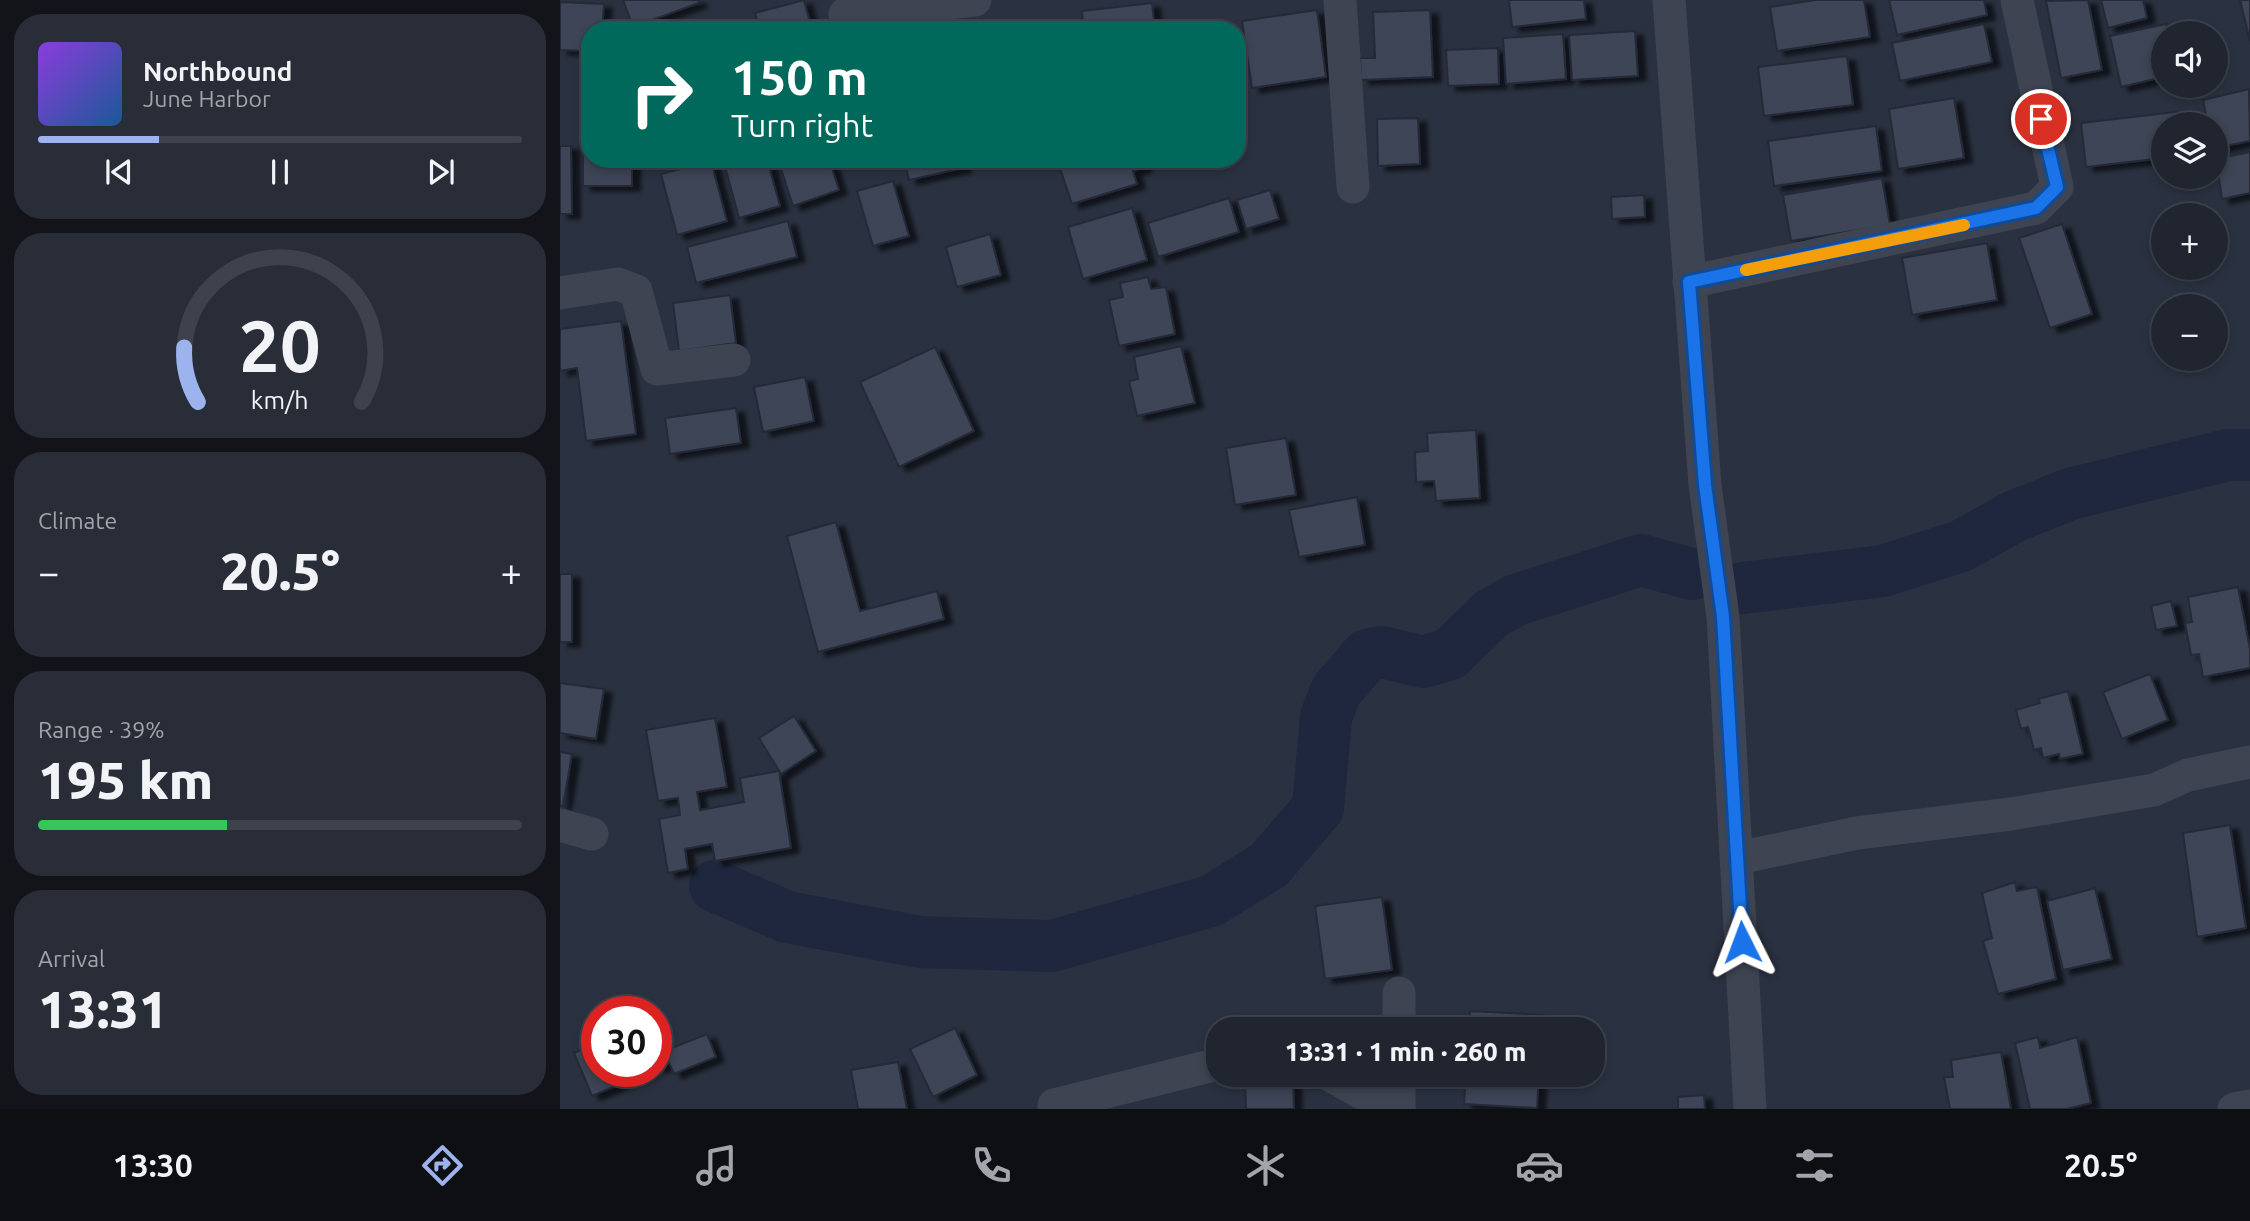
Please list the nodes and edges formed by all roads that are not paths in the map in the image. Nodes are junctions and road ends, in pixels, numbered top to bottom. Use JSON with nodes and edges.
{"nodes":[{"id":1,"x":975,"y":0,"type":"edge"},
{"id":2,"x":1340,"y":0,"type":"edge"},
{"id":3,"x":1670,"y":0,"type":"edge"},
{"id":4,"x":2017,"y":0,"type":"edge"},
{"id":5,"x":845,"y":14,"type":"dead end"},
{"id":6,"x":1353,"y":187,"type":"dead end"},
{"id":7,"x":1689,"y":282,"type":"junction"},
{"id":8,"x":560,"y":293,"type":"edge"},
{"id":9,"x":734,"y":360,"type":"dead end"},
{"id":10,"x":2250,"y":762,"type":"edge"},
{"id":11,"x":560,"y":825,"type":"edge"},
{"id":12,"x":592,"y":834,"type":"dead end"},
{"id":13,"x":1738,"y":858,"type":"junction"},
{"id":14,"x":1399,"y":993,"type":"dead end"},
{"id":15,"x":1399,"y":1017,"type":"edge"},
{"id":16,"x":1206,"y":1067,"type":"edge"},
{"id":17,"x":1351,"y":1087,"type":"edge"},
{"id":18,"x":1399,"y":1087,"type":"edge"},
{"id":19,"x":1054,"y":1105,"type":"dead end"},
{"id":20,"x":2250,"y":1105,"type":"edge"},
{"id":21,"x":1390,"y":1109,"type":"edge"},
{"id":22,"x":1399,"y":1109,"type":"edge"},
{"id":23,"x":1750,"y":1109,"type":"edge"},
{"id":24,"x":2234,"y":1109,"type":"edge"}],
"edges":[{"from":1,"to":5,"type":"street"},
{"from":2,"to":6,"type":"street"},
{"from":3,"to":7,"type":"street"},
{"from":4,"to":7,"type":"street"},
{"from":7,"to":13,"type":"street"},
{"from":8,"to":9,"type":"street"},
{"from":10,"to":13,"type":"street"},
{"from":11,"to":12,"type":"street"},
{"from":13,"to":23,"type":"street"},
{"from":14,"to":15,"type":"street"},
{"from":16,"to":19,"type":"street"},
{"from":17,"to":21,"type":"street"},
{"from":18,"to":22,"type":"street"},
{"from":20,"to":24,"type":"street"}]}
